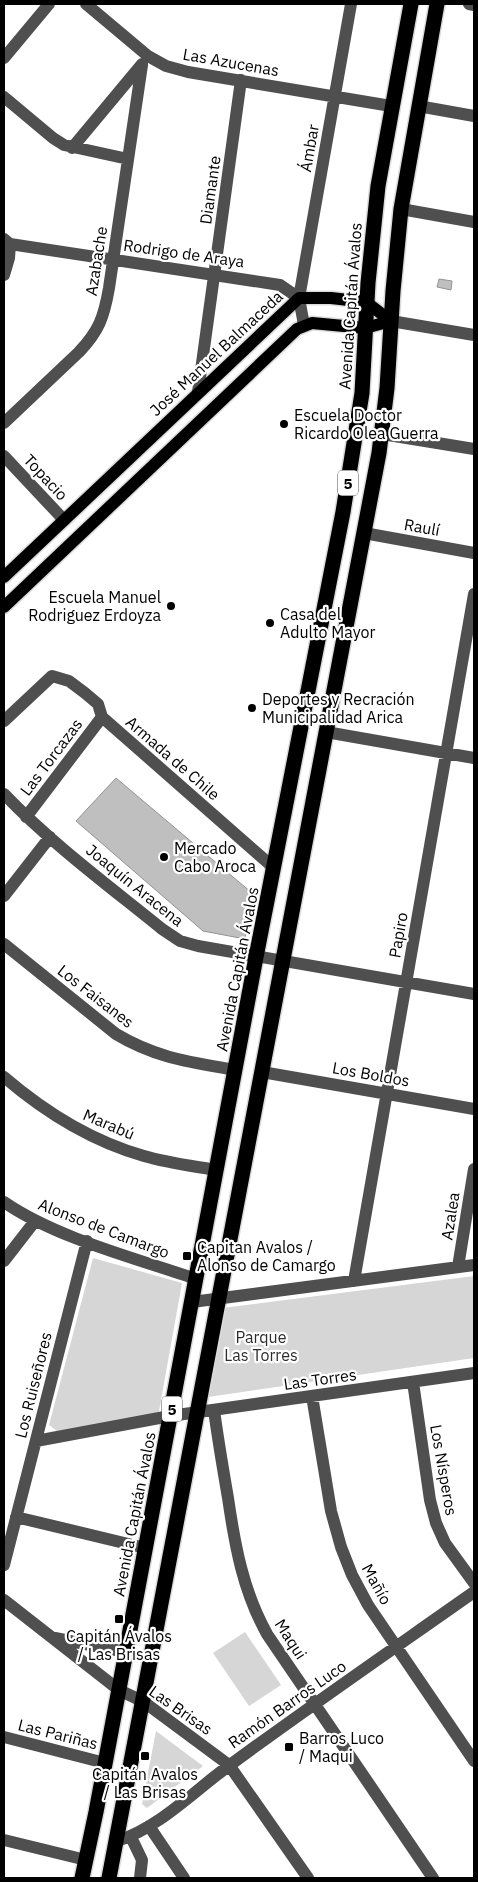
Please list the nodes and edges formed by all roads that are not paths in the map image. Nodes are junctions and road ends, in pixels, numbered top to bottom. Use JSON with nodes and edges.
{"nodes":[{"id":1,"x":49,"y":4,"type":"edge"},
{"id":2,"x":86,"y":4,"type":"edge"},
{"id":3,"x":350,"y":4,"type":"edge"},
{"id":4,"x":411,"y":4,"type":"edge"},
{"id":5,"x":438,"y":4,"type":"edge"},
{"id":6,"x":469,"y":4,"type":"edge"},
{"id":7,"x":474,"y":5,"type":"edge"},
{"id":8,"x":4,"y":58,"type":"edge"},
{"id":9,"x":145,"y":61,"type":"junction"},
{"id":10,"x":241,"y":80,"type":"junction"},
{"id":11,"x":335,"y":96,"type":"junction"},
{"id":12,"x":4,"y":97,"type":"edge"},
{"id":13,"x":392,"y":106,"type":"junction"},
{"id":14,"x":418,"y":106,"type":"junction"},
{"id":15,"x":474,"y":116,"type":"edge"},
{"id":16,"x":72,"y":148,"type":"junction"},
{"id":17,"x":128,"y":159,"type":"junction"},
{"id":18,"x":401,"y":209,"type":"junction"},
{"id":19,"x":474,"y":222,"type":"edge"},
{"id":20,"x":7,"y":242,"type":"edge"},
{"id":21,"x":113,"y":259,"type":"junction"},
{"id":22,"x":215,"y":274,"type":"junction"},
{"id":23,"x":4,"y":275,"type":"edge"},
{"id":24,"x":299,"y":298,"type":"junction"},
{"id":25,"x":366,"y":302,"type":"junction"},
{"id":26,"x":392,"y":321,"type":"junction"},
{"id":27,"x":304,"y":326,"type":"junction"},
{"id":28,"x":365,"y":328,"type":"junction"},
{"id":29,"x":474,"y":335,"type":"edge"},
{"id":30,"x":198,"y":392,"type":"junction"},
{"id":31,"x":4,"y":423,"type":"edge"},
{"id":32,"x":382,"y":434,"type":"junction"},
{"id":33,"x":474,"y":450,"type":"edge"},
{"id":34,"x":4,"y":456,"type":"edge"},
{"id":35,"x":64,"y":520,"type":"junction"},
{"id":36,"x":364,"y":533,"type":"junction"},
{"id":37,"x":474,"y":552,"type":"edge"},
{"id":38,"x":4,"y":577,"type":"edge"},
{"id":39,"x":474,"y":594,"type":"edge"},
{"id":40,"x":4,"y":607,"type":"edge"},
{"id":41,"x":102,"y":717,"type":"junction"},
{"id":42,"x":4,"y":721,"type":"edge"},
{"id":43,"x":326,"y":732,"type":"junction"},
{"id":44,"x":446,"y":753,"type":"junction"},
{"id":45,"x":474,"y":758,"type":"edge"},
{"id":46,"x":4,"y":794,"type":"edge"},
{"id":47,"x":26,"y":816,"type":"junction"},
{"id":48,"x":50,"y":837,"type":"junction"},
{"id":49,"x":274,"y":868,"type":"junction"},
{"id":50,"x":4,"y":896,"type":"edge"},
{"id":51,"x":4,"y":944,"type":"edge"},
{"id":52,"x":256,"y":957,"type":"junction"},
{"id":53,"x":283,"y":962,"type":"junction"},
{"id":54,"x":406,"y":983,"type":"junction"},
{"id":55,"x":474,"y":994,"type":"edge"},
{"id":56,"x":235,"y":1070,"type":"junction"},
{"id":57,"x":262,"y":1072,"type":"junction"},
{"id":58,"x":4,"y":1077,"type":"edge"},
{"id":59,"x":386,"y":1093,"type":"junction"},
{"id":60,"x":474,"y":1109,"type":"edge"},
{"id":61,"x":474,"y":1169,"type":"edge"},
{"id":62,"x":216,"y":1170,"type":"junction"},
{"id":63,"x":4,"y":1202,"type":"edge"},
{"id":64,"x":35,"y":1221,"type":"junction"},
{"id":65,"x":87,"y":1242,"type":"junction"},
{"id":66,"x":4,"y":1261,"type":"edge"},
{"id":67,"x":474,"y":1265,"type":"edge"},
{"id":68,"x":458,"y":1267,"type":"junction"},
{"id":69,"x":196,"y":1279,"type":"junction"},
{"id":70,"x":354,"y":1281,"type":"junction"},
{"id":71,"x":220,"y":1298,"type":"junction"},
{"id":72,"x":192,"y":1302,"type":"junction"},
{"id":73,"x":474,"y":1373,"type":"edge"},
{"id":74,"x":413,"y":1382,"type":"junction"},
{"id":75,"x":312,"y":1396,"type":"junction"},
{"id":76,"x":214,"y":1410,"type":"junction"},
{"id":77,"x":198,"y":1413,"type":"junction"},
{"id":78,"x":170,"y":1416,"type":"junction"},
{"id":79,"x":36,"y":1441,"type":"junction"},
{"id":80,"x":16,"y":1517,"type":"junction"},
{"id":81,"x":145,"y":1548,"type":"junction"},
{"id":82,"x":4,"y":1565,"type":"edge"},
{"id":83,"x":474,"y":1582,"type":"edge"},
{"id":84,"x":474,"y":1592,"type":"edge"},
{"id":85,"x":4,"y":1600,"type":"edge"},
{"id":86,"x":51,"y":1637,"type":"junction"},
{"id":87,"x":396,"y":1647,"type":"junction"},
{"id":88,"x":126,"y":1652,"type":"junction"},
{"id":89,"x":119,"y":1690,"type":"junction"},
{"id":90,"x":144,"y":1702,"type":"junction"},
{"id":91,"x":315,"y":1704,"type":"junction"},
{"id":92,"x":4,"y":1737,"type":"edge"},
{"id":93,"x":474,"y":1761,"type":"edge"},
{"id":94,"x":105,"y":1763,"type":"junction"},
{"id":95,"x":229,"y":1765,"type":"junction"},
{"id":96,"x":149,"y":1826,"type":"junction"},
{"id":97,"x":124,"y":1839,"type":"junction"},
{"id":98,"x":4,"y":1840,"type":"edge"},
{"id":99,"x":86,"y":1860,"type":"junction"},
{"id":100,"x":82,"y":1878,"type":"edge"},
{"id":101,"x":109,"y":1878,"type":"edge"},
{"id":102,"x":140,"y":1878,"type":"edge"},
{"id":103,"x":184,"y":1878,"type":"edge"},
{"id":104,"x":308,"y":1878,"type":"edge"},
{"id":105,"x":433,"y":1878,"type":"edge"}],
"edges":[{"from":1,"to":8,"type":"street"},
{"from":2,"to":9,"type":"street","name":"Las Azucenas"},
{"from":3,"to":11,"type":"street","name":"Ámbar"},
{"from":4,"to":13,"type":"highway","name":"Avenida Capitán Ávalos","number":"5"},
{"from":5,"to":14,"type":"highway","number":"5"},
{"from":6,"to":7,"type":"street"},
{"from":9,"to":10,"type":"street","name":"Las Azucenas"},
{"from":9,"to":16,"type":"street"},
{"from":9,"to":17,"type":"street","name":"Azabache"},
{"from":10,"to":11,"type":"street","name":"Las Azucenas"},
{"from":10,"to":22,"type":"street","name":"Diamante"},
{"from":11,"to":13,"type":"street","name":"Las Azucenas"},
{"from":11,"to":24,"type":"street","name":"Ámbar"},
{"from":12,"to":16,"type":"street"},
{"from":13,"to":25,"type":"highway","name":"Avenida Capitán Ávalos","number":"5"},
{"from":14,"to":15,"type":"street"},
{"from":14,"to":18,"type":"highway","number":"5"},
{"from":16,"to":17,"type":"street"},
{"from":17,"to":21,"type":"street","name":"Azabache"},
{"from":18,"to":19,"type":"street"},
{"from":18,"to":26,"type":"highway","number":"5"},
{"from":20,"to":21,"type":"street","name":"Rodrigo de Araya"},
{"from":20,"to":23,"type":"street"},
{"from":21,"to":22,"type":"street","name":"Rodrigo de Araya"},
{"from":21,"to":31,"type":"street","name":"Azabache"},
{"from":22,"to":24,"type":"street","name":"Rodrigo de Araya"},
{"from":22,"to":30,"type":"street","name":"Diamante"},
{"from":24,"to":25,"type":"main road","name":"José Manuel Balmaceda"},
{"from":24,"to":27,"type":"street"},
{"from":24,"to":30,"type":"main road","name":"José Manuel Balmaceda"},
{"from":25,"to":26,"type":"main road","name":"José Manuel Balmaceda"},
{"from":25,"to":28,"type":"highway","name":"Avenida Capitán Ávalos","number":"5"},
{"from":26,"to":28,"type":"main road"},
{"from":26,"to":29,"type":"street"},
{"from":26,"to":32,"type":"highway","number":"5"},
{"from":27,"to":28,"type":"main road"},
{"from":27,"to":40,"type":"main road"},
{"from":28,"to":49,"type":"highway","name":"Avenida Capitán Ávalos","number":"5"},
{"from":30,"to":35,"type":"main road","name":"José Manuel Balmaceda"},
{"from":32,"to":33,"type":"street"},
{"from":32,"to":36,"type":"highway","number":"5"},
{"from":34,"to":35,"type":"street","name":"Topacio"},
{"from":35,"to":38,"type":"main road","name":"José Manuel Balmaceda"},
{"from":36,"to":37,"type":"street","name":"Raulí"},
{"from":36,"to":43,"type":"highway","number":"5"},
{"from":39,"to":44,"type":"street","name":"Papiro"},
{"from":41,"to":42,"type":"street","name":"Armada de Chile"},
{"from":41,"to":47,"type":"street","name":"Las Torcazas"},
{"from":41,"to":49,"type":"street","name":"Armada de Chile"},
{"from":43,"to":44,"type":"street"},
{"from":43,"to":53,"type":"highway","number":"5"},
{"from":44,"to":45,"type":"street"},
{"from":44,"to":54,"type":"street","name":"Papiro"},
{"from":46,"to":47,"type":"street","name":"Joaquín Aracena"},
{"from":47,"to":48,"type":"street","name":"Joaquín Aracena"},
{"from":48,"to":50,"type":"street"},
{"from":48,"to":52,"type":"street","name":"Joaquín Aracena"},
{"from":49,"to":52,"type":"highway","name":"Avenida Capitán Ávalos","number":"5"},
{"from":51,"to":56,"type":"street","name":"Los Faisanes"},
{"from":52,"to":53,"type":"street","name":"Joaquín Aracena"},
{"from":52,"to":56,"type":"highway","name":"Avenida Capitán Ávalos","number":"5"},
{"from":53,"to":54,"type":"street","name":"Joaquín Aracena"},
{"from":53,"to":57,"type":"highway","number":"5"},
{"from":54,"to":55,"type":"street","name":"Joaquín Aracena"},
{"from":54,"to":59,"type":"street","name":"Papiro"},
{"from":56,"to":62,"type":"highway","name":"Avenida Capitán Ávalos","number":"5"},
{"from":57,"to":59,"type":"street","name":"Los Boldos"},
{"from":57,"to":71,"type":"highway","number":"5"},
{"from":58,"to":62,"type":"street","name":"Marabú"},
{"from":59,"to":60,"type":"street","name":"Los Boldos"},
{"from":59,"to":70,"type":"street","name":"Papiro"},
{"from":61,"to":68,"type":"street","name":"Azalea"},
{"from":62,"to":69,"type":"highway","name":"Avenida Capitán Ávalos","number":"5"},
{"from":63,"to":64,"type":"street","name":"Alonso de Camargo"},
{"from":64,"to":65,"type":"street","name":"Alonso de Camargo"},
{"from":64,"to":66,"type":"street"},
{"from":65,"to":69,"type":"street","name":"Alonso de Camargo"},
{"from":65,"to":79,"type":"street","name":"Los Ruiseñores"},
{"from":67,"to":68,"type":"street"},
{"from":68,"to":70,"type":"street"},
{"from":69,"to":72,"type":"highway","name":"Avenida Capitán Ávalos","number":"5"},
{"from":70,"to":71,"type":"street"},
{"from":71,"to":72,"type":"street"},
{"from":71,"to":77,"type":"highway","number":"5"},
{"from":72,"to":78,"type":"highway","name":"Avenida Capitán Ávalos","number":"5"},
{"from":73,"to":74,"type":"street","name":"Las Torres"},
{"from":74,"to":75,"type":"street","name":"Las Torres"},
{"from":74,"to":83,"type":"street","name":"Los Nísperos"},
{"from":75,"to":76,"type":"street","name":"Las Torres"},
{"from":75,"to":87,"type":"street","name":"Mañío"},
{"from":76,"to":77,"type":"street","name":"Las Torres"},
{"from":76,"to":91,"type":"street","name":"Maqui"},
{"from":77,"to":78,"type":"street","name":"Las Torres"},
{"from":77,"to":90,"type":"highway","number":"5"},
{"from":78,"to":79,"type":"street","name":"Las Torres"},
{"from":78,"to":81,"type":"highway","name":"Avenida Capitán Ávalos","number":"5"},
{"from":79,"to":80,"type":"street","name":"Los Ruiseñores"},
{"from":80,"to":81,"type":"street"},
{"from":80,"to":82,"type":"street","name":"Los Ruiseñores"},
{"from":81,"to":88,"type":"highway","name":"Avenida Capitán Ávalos","number":"5"},
{"from":84,"to":87,"type":"street","name":"Ramón Barros Luco"},
{"from":85,"to":86,"type":"street","name":"Las Brisas"},
{"from":86,"to":88,"type":"street","name":"Las Brisas"},
{"from":86,"to":89,"type":"street","name":"Las Brisas"},
{"from":87,"to":91,"type":"street","name":"Ramón Barros Luco"},
{"from":87,"to":93,"type":"street","name":"Mañío"},
{"from":88,"to":89,"type":"highway","name":"Avenida Capitán Ávalos","number":"5"},
{"from":89,"to":90,"type":"street","name":"Las Brisas"},
{"from":89,"to":94,"type":"highway","name":"Avenida Capitán Ávalos","number":"5"},
{"from":90,"to":95,"type":"street","name":"Las Brisas"},
{"from":90,"to":97,"type":"highway","number":"5"},
{"from":91,"to":95,"type":"street","name":"Ramón Barros Luco"},
{"from":91,"to":105,"type":"street","name":"Maqui"},
{"from":92,"to":94,"type":"street","name":"Las Pariñas"},
{"from":94,"to":99,"type":"highway","name":"Avenida Capitán Ávalos","number":"5"},
{"from":95,"to":96,"type":"street","name":"Ramón Barros Luco"},
{"from":95,"to":104,"type":"street","name":"Las Brisas"},
{"from":96,"to":97,"type":"street","name":"Ramón Barros Luco"},
{"from":96,"to":103,"type":"street"},
{"from":97,"to":101,"type":"highway","number":"5"},
{"from":97,"to":102,"type":"street"},
{"from":98,"to":99,"type":"street"},
{"from":99,"to":100,"type":"highway","name":"Avenida Capitán Ávalos","number":"5"}]}
